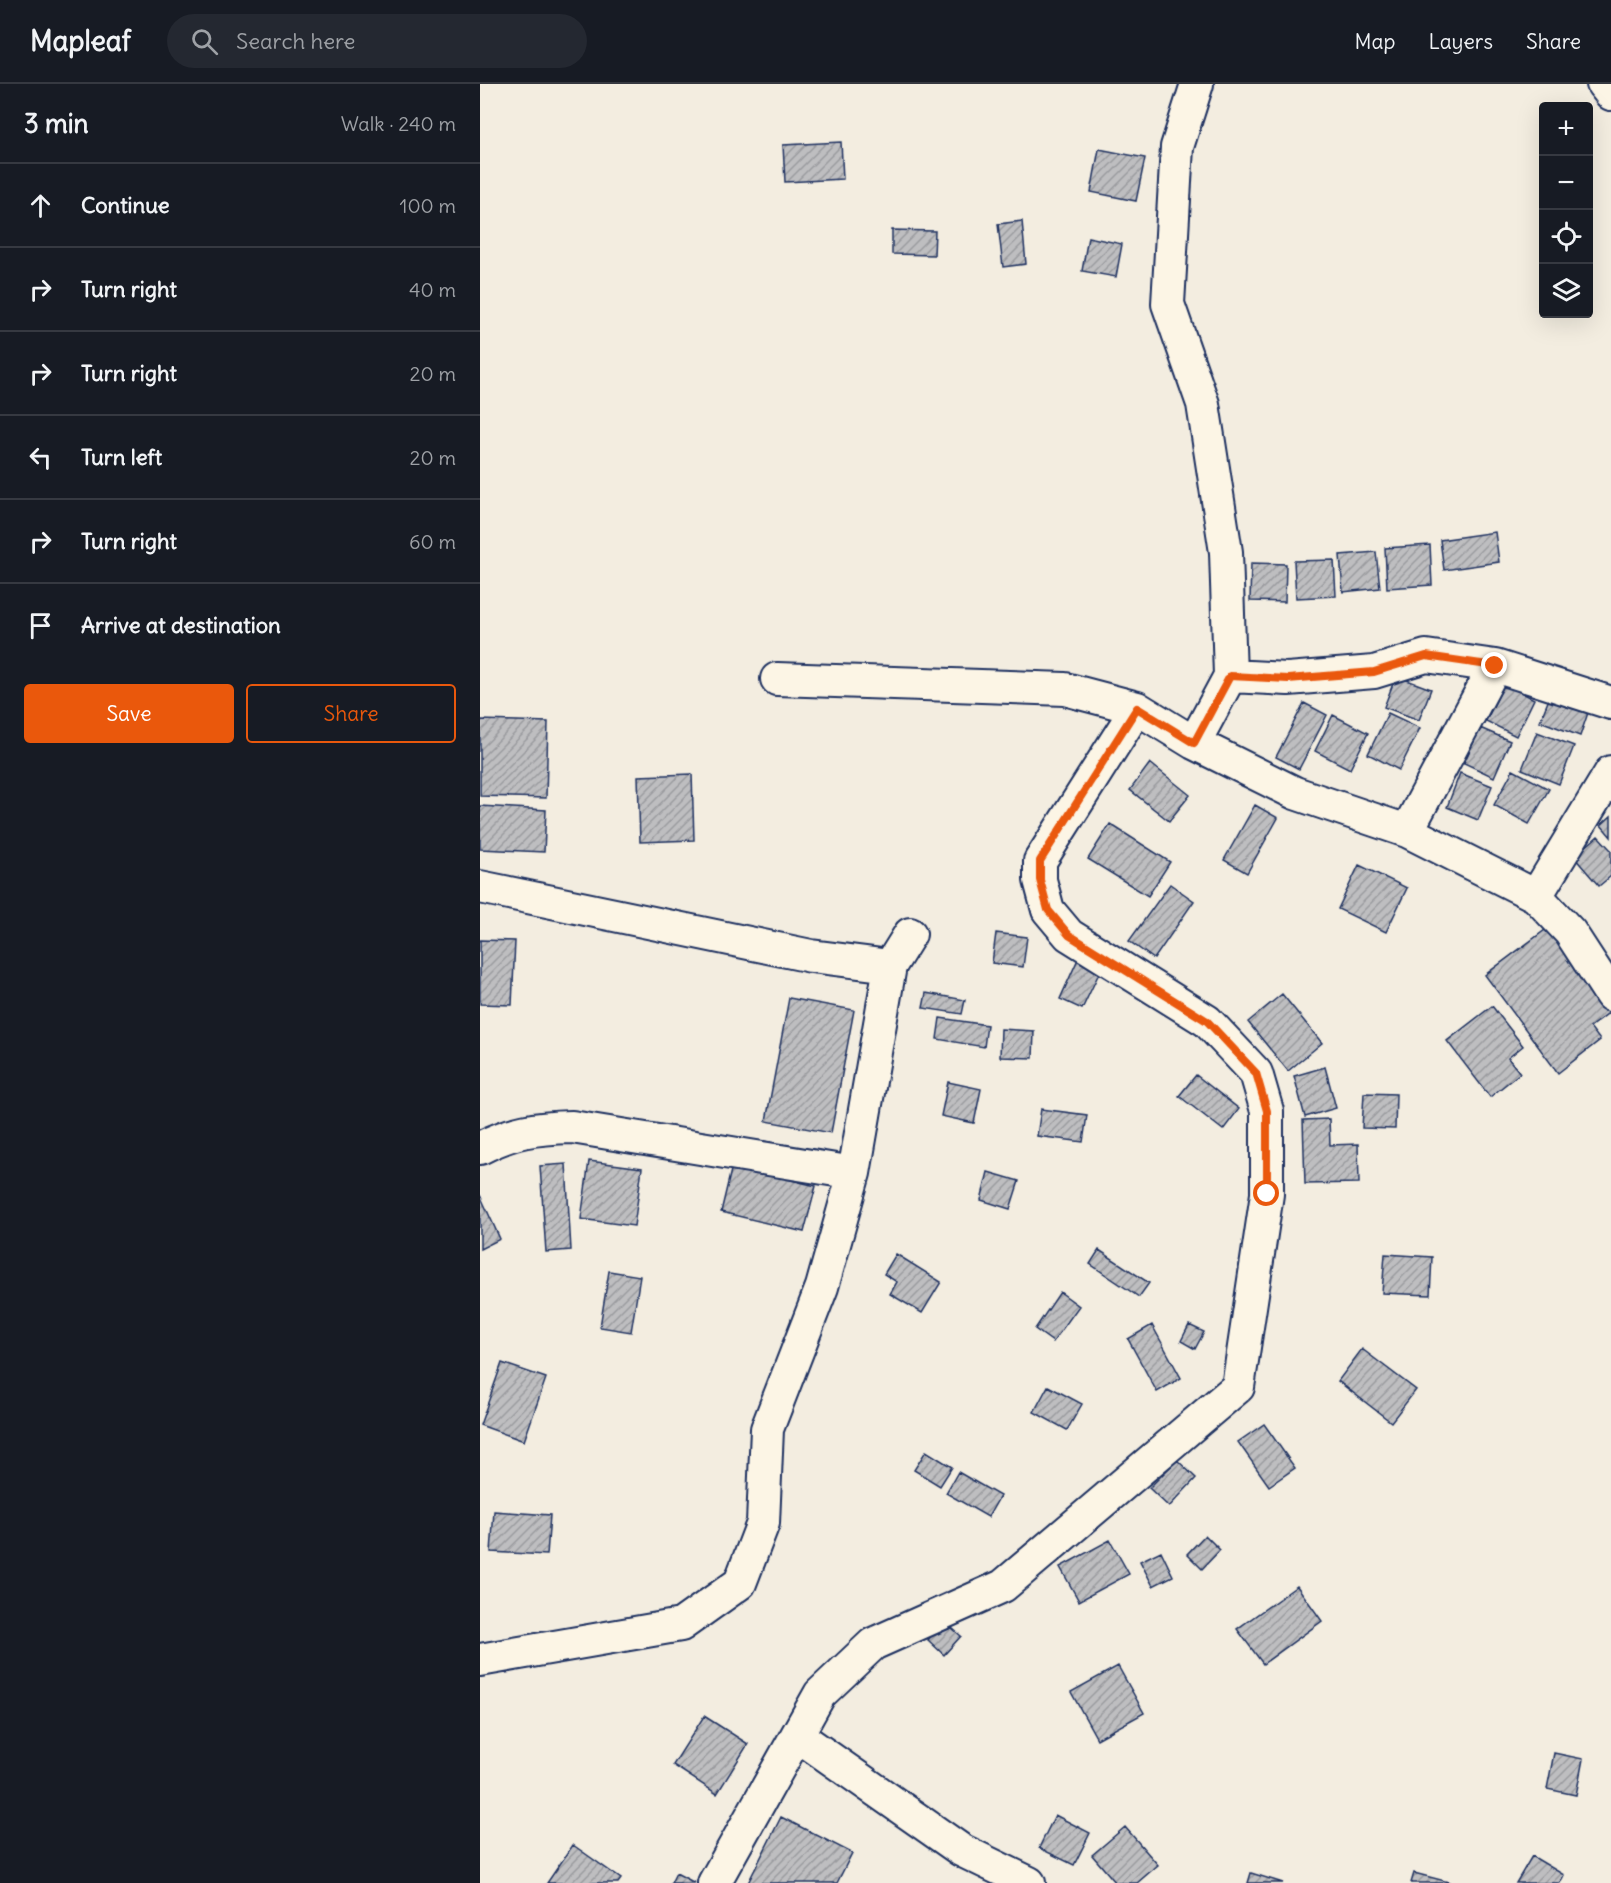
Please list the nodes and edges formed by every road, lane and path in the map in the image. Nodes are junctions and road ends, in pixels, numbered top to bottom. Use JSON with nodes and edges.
{"nodes":[{"id":1,"x":1197,"y":84,"type":"edge"},
{"id":2,"x":1604,"y":84,"type":"edge"},
{"id":3,"x":1611,"y":94,"type":"edge"},
{"id":4,"x":1495,"y":666,"type":"junction"},
{"id":5,"x":1230,"y":676,"type":"junction"},
{"id":6,"x":777,"y":679,"type":"dead end"},
{"id":7,"x":1611,"y":703,"type":"edge"},
{"id":8,"x":1137,"y":708,"type":"junction"},
{"id":9,"x":1194,"y":743,"type":"junction"},
{"id":10,"x":1611,"y":772,"type":"edge"},
{"id":11,"x":1407,"y":831,"type":"junction"},
{"id":12,"x":480,"y":887,"type":"edge"},
{"id":13,"x":1536,"y":896,"type":"junction"},
{"id":14,"x":910,"y":934,"type":"dead end"},
{"id":15,"x":890,"y":966,"type":"junction"},
{"id":16,"x":1611,"y":995,"type":"edge"},
{"id":17,"x":480,"y":1148,"type":"edge"},
{"id":18,"x":854,"y":1173,"type":"junction"},
{"id":19,"x":480,"y":1660,"type":"edge"},
{"id":20,"x":797,"y":1735,"type":"junction"},
{"id":21,"x":714,"y":1883,"type":"edge"},
{"id":22,"x":1029,"y":1883,"type":"edge"}],
"edges":[{"from":1,"to":5,"type":"street"},
{"from":2,"to":3,"type":"street"},
{"from":4,"to":5,"type":"street"},
{"from":4,"to":7,"type":"street"},
{"from":4,"to":11,"type":"street"},
{"from":5,"to":9,"type":"street"},
{"from":6,"to":8,"type":"street"},
{"from":8,"to":9,"type":"street"},
{"from":8,"to":20,"type":"street"},
{"from":9,"to":11,"type":"street"},
{"from":10,"to":13,"type":"street"},
{"from":11,"to":13,"type":"street"},
{"from":12,"to":15,"type":"street"},
{"from":13,"to":16,"type":"street"},
{"from":14,"to":15,"type":"street"},
{"from":15,"to":18,"type":"street"},
{"from":17,"to":18,"type":"street"},
{"from":18,"to":19,"type":"street"},
{"from":20,"to":21,"type":"street"},
{"from":20,"to":22,"type":"street"}]}
